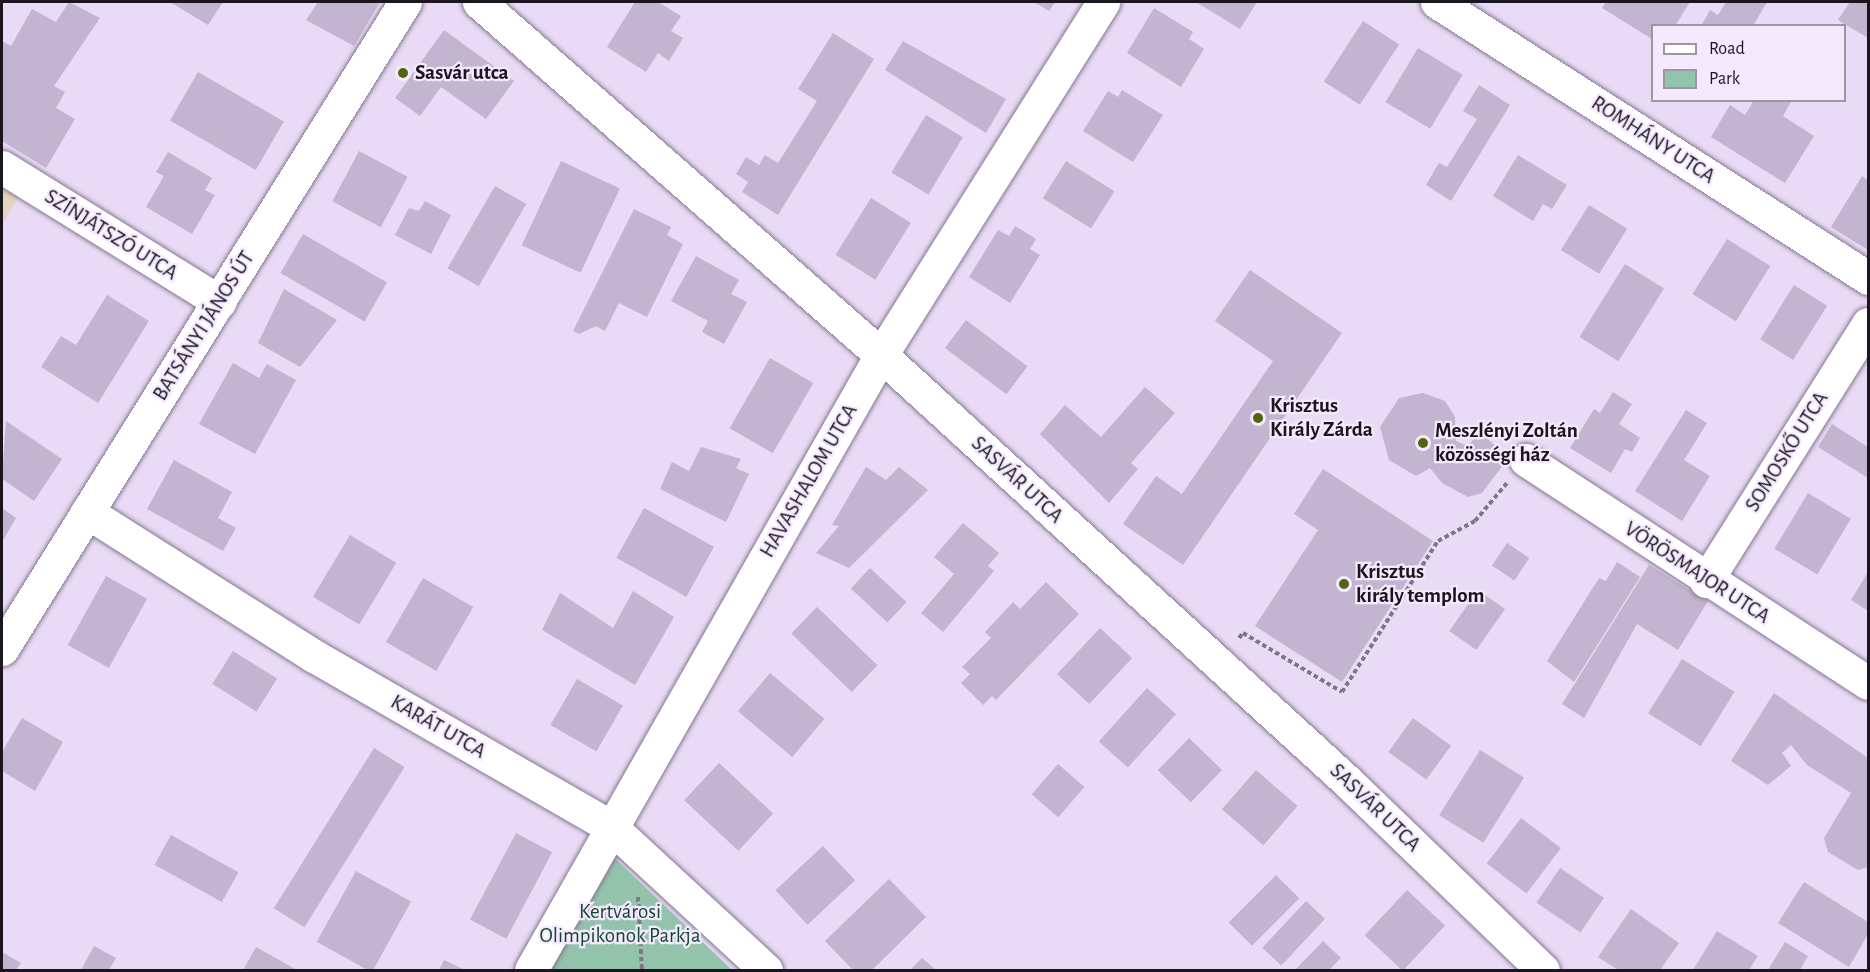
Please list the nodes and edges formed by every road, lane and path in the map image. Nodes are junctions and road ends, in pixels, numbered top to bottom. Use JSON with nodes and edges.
{"nodes":[{"id":1,"x":405,"y":2,"type":"edge"},
{"id":2,"x":479,"y":2,"type":"edge"},
{"id":3,"x":1103,"y":2,"type":"edge"},
{"id":4,"x":1437,"y":2,"type":"edge"},
{"id":5,"x":2,"y":167,"type":"edge"},
{"id":6,"x":1869,"y":279,"type":"edge"},
{"id":7,"x":220,"y":302,"type":"junction"},
{"id":8,"x":1869,"y":324,"type":"edge"},
{"id":9,"x":881,"y":355,"type":"junction"},
{"id":10,"x":1526,"y":460,"type":"joint"},
{"id":11,"x":87,"y":512,"type":"junction"},
{"id":12,"x":1706,"y":581,"type":"junction"},
{"id":13,"x":2,"y":649,"type":"edge"},
{"id":14,"x":1216,"y":664,"type":"junction"},
{"id":15,"x":1869,"y":683,"type":"edge"},
{"id":16,"x":611,"y":826,"type":"junction"},
{"id":17,"x":640,"y":854,"type":"junction"},
{"id":18,"x":531,"y":970,"type":"edge"},
{"id":19,"x":642,"y":970,"type":"edge"},
{"id":20,"x":766,"y":970,"type":"edge"},
{"id":21,"x":1542,"y":970,"type":"edge"}],
"edges":[{"from":1,"to":7,"type":"street","name":"BATSÁNYI JÁNOS ÚT"},
{"from":2,"to":9,"type":"street","name":"SASVÁR UTCA"},
{"from":3,"to":9,"type":"street","name":"HAVASHALOM UTCA"},
{"from":4,"to":6,"type":"street","name":"ROMHÁNY UTCA"},
{"from":5,"to":7,"type":"street","name":"SZÍNJÁTSZÓ UTCA"},
{"from":7,"to":11,"type":"street","name":"BATSÁNYI JÁNOS ÚT"},
{"from":8,"to":12,"type":"street","name":"SOMOSKŐ UTCA"},
{"from":9,"to":14,"type":"street","name":"SASVÁR UTCA"},
{"from":9,"to":16,"type":"street","name":"HAVASHALOM UTCA"},
{"from":10,"to":12,"type":"street","name":"VÖRÖSMAJOR UTCA"},
{"from":10,"to":14,"type":"path"},
{"from":11,"to":13,"type":"street","name":"BATSÁNYI JÁNOS ÚT"},
{"from":11,"to":16,"type":"street","name":"KARÁT UTCA"},
{"from":12,"to":15,"type":"street","name":"VÖRÖSMAJOR UTCA"},
{"from":14,"to":21,"type":"street","name":"SASVÁR UTCA"},
{"from":16,"to":17,"type":"street","name":"KARÁT UTCA"},
{"from":16,"to":18,"type":"street","name":"HAVASHALOM UTCA"},
{"from":17,"to":19,"type":"path"},
{"from":17,"to":20,"type":"street","name":"KARÁT UTCA"}]}
